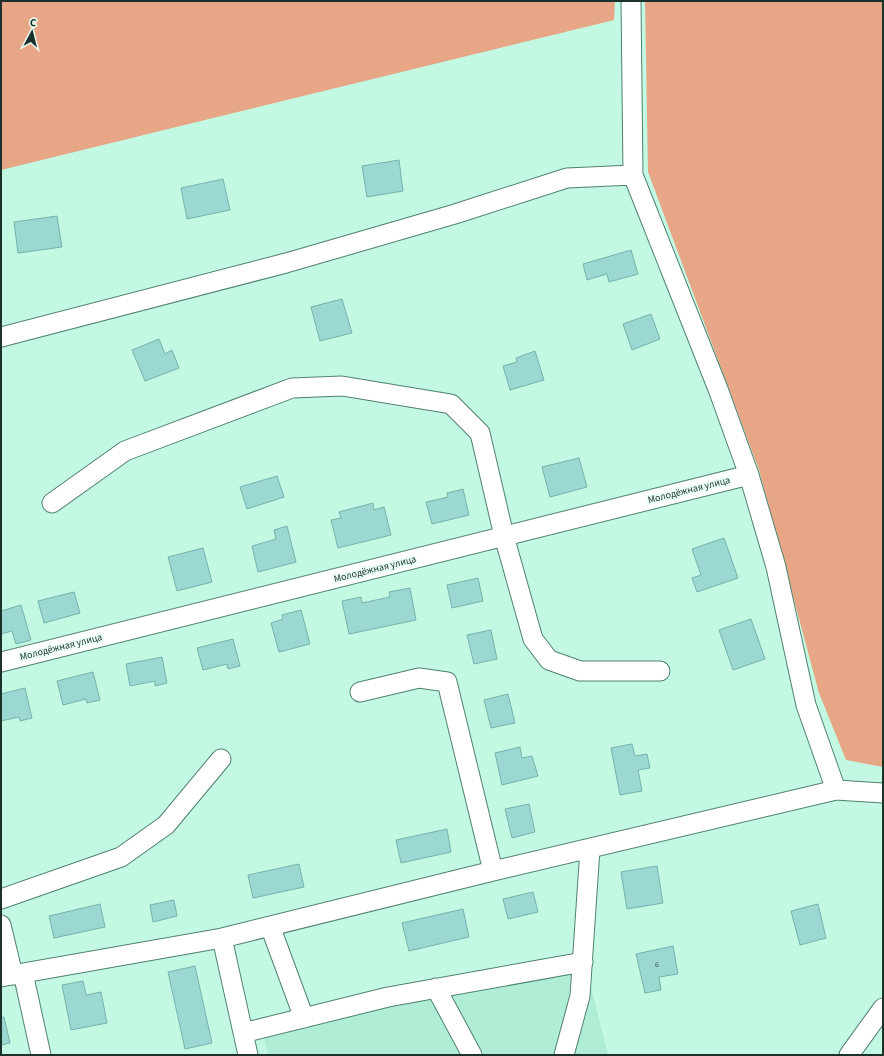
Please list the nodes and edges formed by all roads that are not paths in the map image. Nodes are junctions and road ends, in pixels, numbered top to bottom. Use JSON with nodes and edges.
{"nodes":[{"id":1,"x":631,"y":1,"type":"edge"},
{"id":2,"x":633,"y":175,"type":"junction"},
{"id":3,"x":1,"y":338,"type":"edge"},
{"id":4,"x":749,"y":475,"type":"junction"},
{"id":5,"x":52,"y":503,"type":"dead end"},
{"id":6,"x":504,"y":536,"type":"junction"},
{"id":7,"x":1,"y":662,"type":"edge"},
{"id":8,"x":660,"y":671,"type":"dead end"},
{"id":9,"x":360,"y":692,"type":"dead end"},
{"id":10,"x":220,"y":758,"type":"dead end"},
{"id":11,"x":836,"y":790,"type":"junction"},
{"id":12,"x":883,"y":793,"type":"edge"},
{"id":13,"x":590,"y":849,"type":"junction"},
{"id":14,"x":493,"y":871,"type":"junction"},
{"id":15,"x":1,"y":899,"type":"edge"},
{"id":16,"x":1,"y":925,"type":"edge"},
{"id":17,"x":270,"y":926,"type":"junction"},
{"id":18,"x":222,"y":938,"type":"junction"},
{"id":19,"x":583,"y":962,"type":"junction"},
{"id":20,"x":12,"y":975,"type":"edge"},
{"id":21,"x":436,"y":988,"type":"junction"},
{"id":22,"x":883,"y":1008,"type":"edge"},
{"id":23,"x":304,"y":1018,"type":"junction"},
{"id":24,"x":243,"y":1033,"type":"junction"},
{"id":25,"x":41,"y":1055,"type":"edge"},
{"id":26,"x":248,"y":1055,"type":"edge"},
{"id":27,"x":472,"y":1055,"type":"edge"},
{"id":28,"x":564,"y":1055,"type":"edge"},
{"id":29,"x":849,"y":1055,"type":"edge"}],
"edges":[{"from":1,"to":2,"type":"street"},
{"from":2,"to":3,"type":"street"},
{"from":2,"to":4,"type":"street"},
{"from":4,"to":6,"type":"street","name":"Молодёжная улица"},
{"from":4,"to":11,"type":"street"},
{"from":5,"to":6,"type":"street"},
{"from":6,"to":7,"type":"street","name":"Молодёжная улица"},
{"from":6,"to":8,"type":"street"},
{"from":9,"to":14,"type":"street"},
{"from":10,"to":15,"type":"street"},
{"from":11,"to":12,"type":"street"},
{"from":11,"to":13,"type":"street"},
{"from":13,"to":14,"type":"street"},
{"from":13,"to":19,"type":"street"},
{"from":14,"to":17,"type":"street"},
{"from":16,"to":20,"type":"street"},
{"from":17,"to":18,"type":"street"},
{"from":17,"to":23,"type":"street"},
{"from":18,"to":20,"type":"street"},
{"from":18,"to":24,"type":"street"},
{"from":19,"to":21,"type":"street"},
{"from":19,"to":28,"type":"street"},
{"from":20,"to":25,"type":"street"},
{"from":21,"to":23,"type":"street"},
{"from":21,"to":27,"type":"street"},
{"from":22,"to":29,"type":"street"},
{"from":23,"to":24,"type":"street"},
{"from":24,"to":26,"type":"street"}]}
